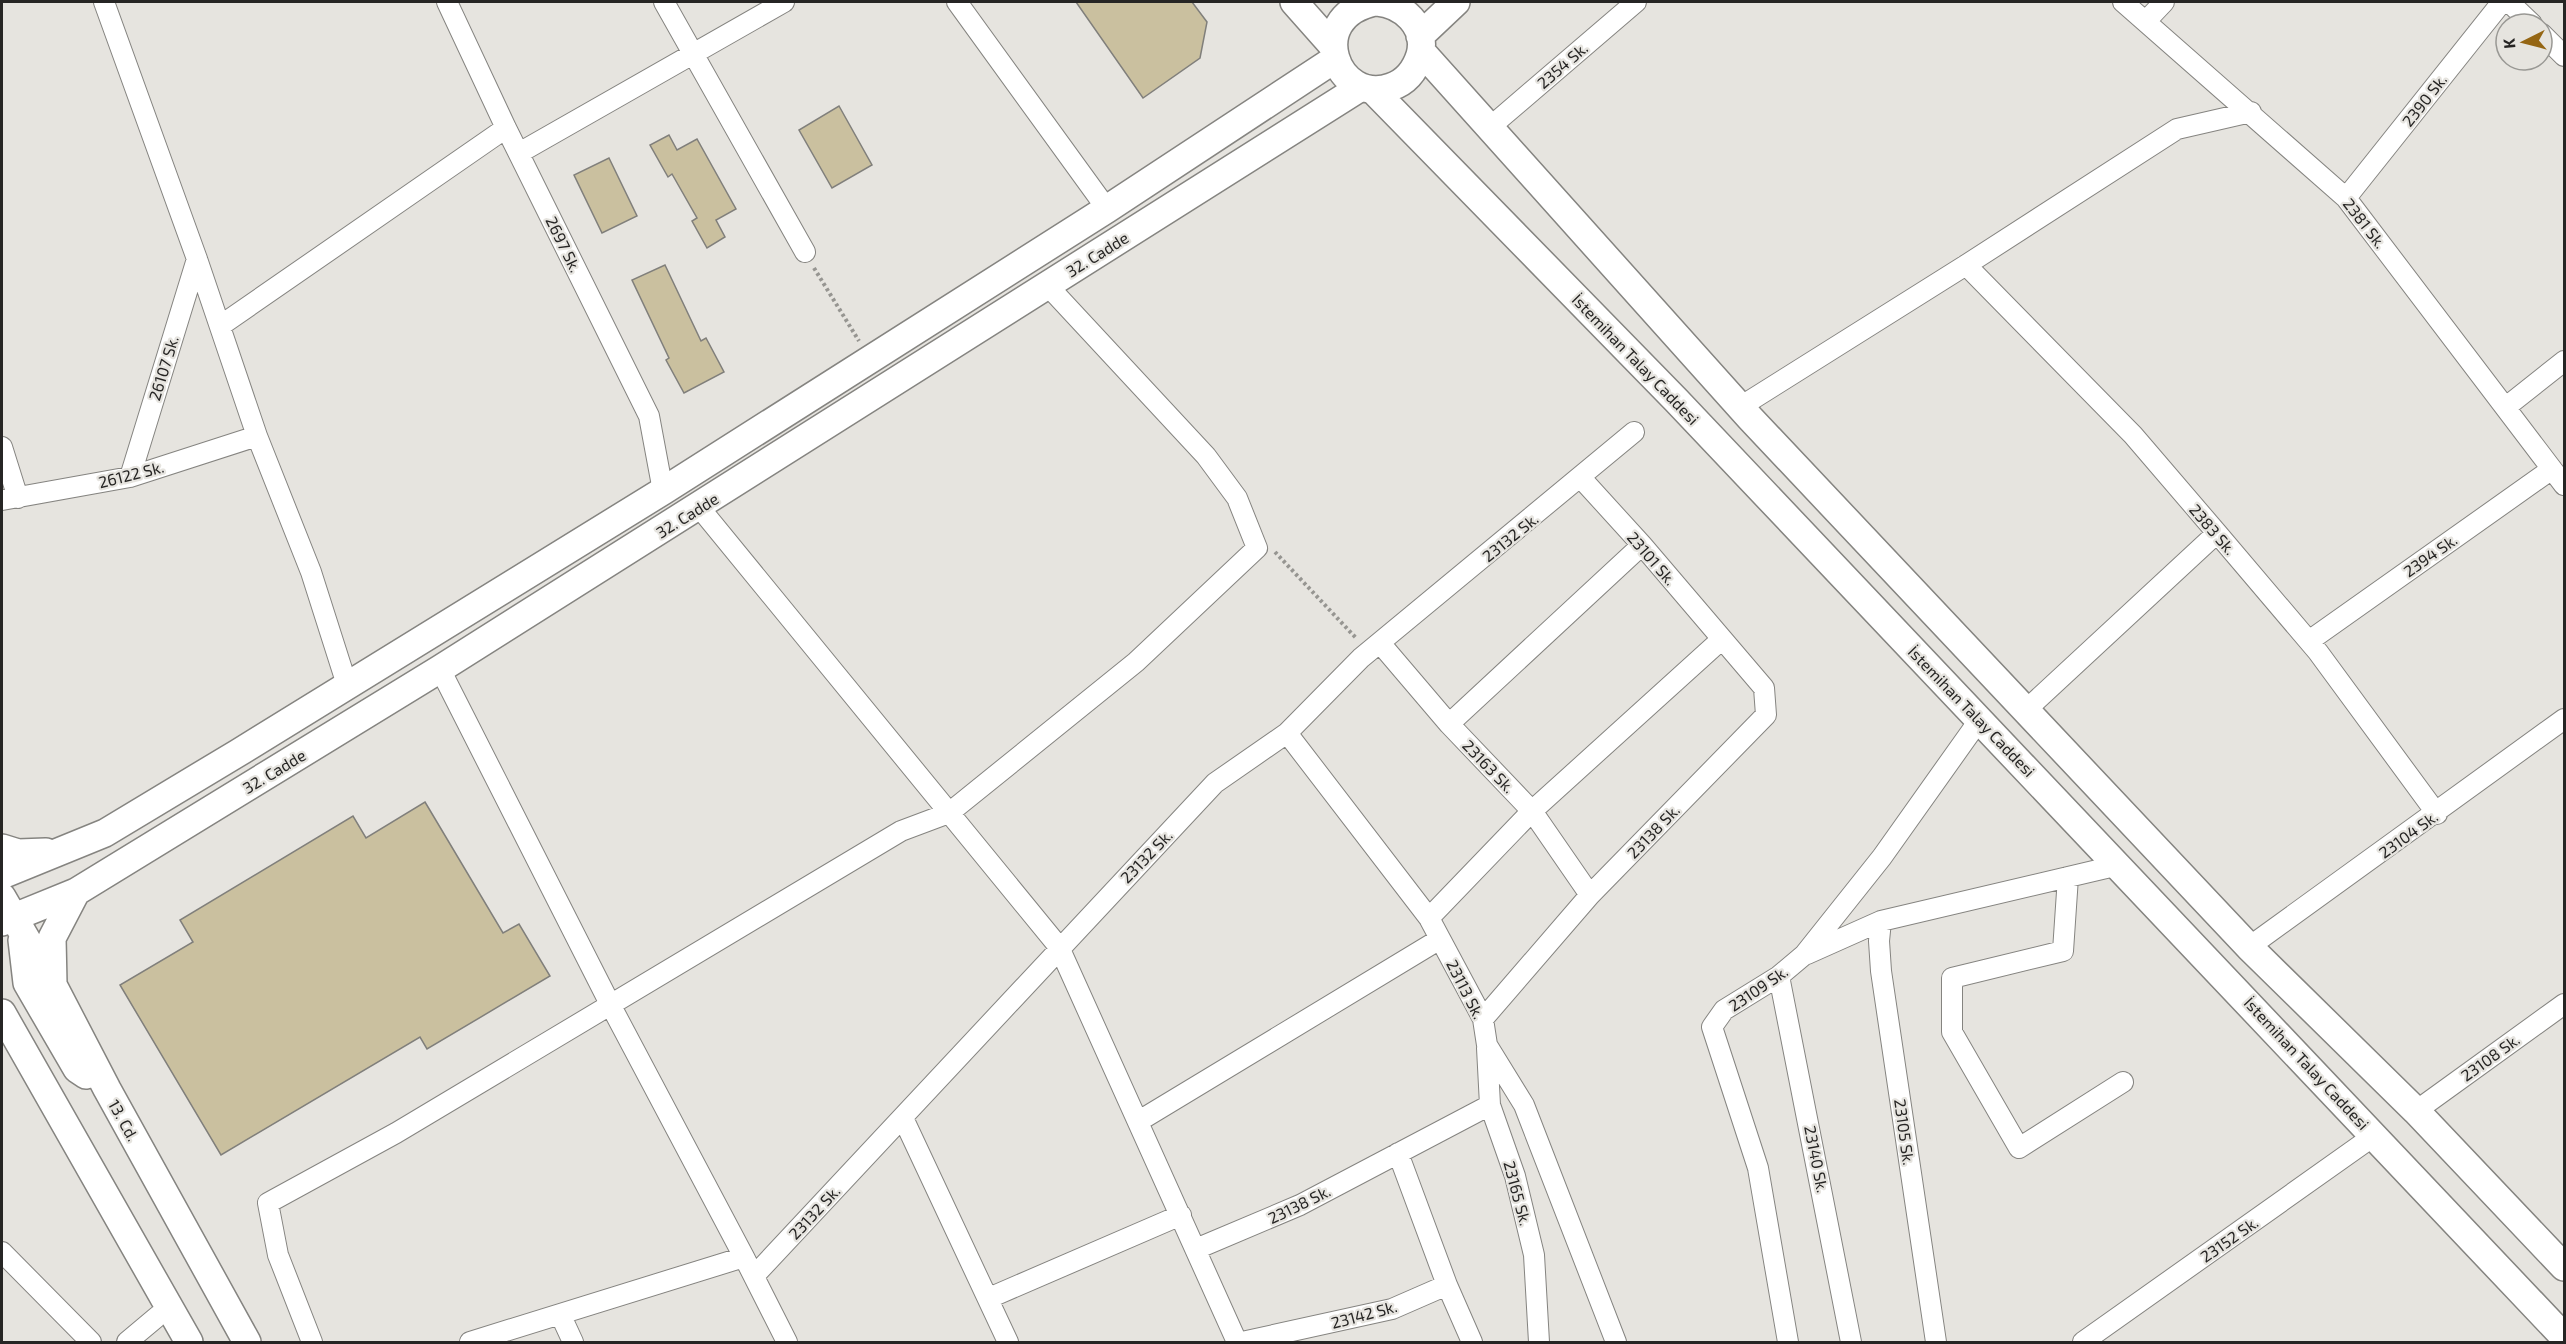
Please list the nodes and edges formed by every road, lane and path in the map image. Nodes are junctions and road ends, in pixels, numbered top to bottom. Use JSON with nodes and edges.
{"nodes":[{"id":1,"x":105,"y":2,"type":"edge"},
{"id":2,"x":447,"y":2,"type":"edge"},
{"id":3,"x":664,"y":2,"type":"edge"},
{"id":4,"x":784,"y":2,"type":"edge"},
{"id":5,"x":957,"y":2,"type":"edge"},
{"id":6,"x":1293,"y":2,"type":"edge"},
{"id":7,"x":1383,"y":2,"type":"edge"},
{"id":8,"x":1456,"y":2,"type":"edge"},
{"id":9,"x":1636,"y":2,"type":"edge"},
{"id":10,"x":2123,"y":2,"type":"edge"},
{"id":11,"x":2164,"y":2,"type":"edge"},
{"id":12,"x":2502,"y":2,"type":"edge"},
{"id":13,"x":2146,"y":21,"type":"junction"},
{"id":14,"x":1421,"y":43,"type":"junction"},
{"id":15,"x":2554,"y":45,"type":"edge"},
{"id":16,"x":1334,"y":52,"type":"junction"},
{"id":17,"x":692,"y":53,"type":"junction"},
{"id":18,"x":2565,"y":56,"type":"edge"},
{"id":19,"x":1367,"y":88,"type":"junction"},
{"id":20,"x":2251,"y":112,"type":"junction"},
{"id":21,"x":506,"y":128,"type":"junction"},
{"id":22,"x":1489,"y":128,"type":"junction"},
{"id":23,"x":519,"y":153,"type":"junction"},
{"id":24,"x":2346,"y":198,"type":"junction"},
{"id":25,"x":1107,"y":209,"type":"junction"},
{"id":26,"x":805,"y":252,"type":"joint"},
{"id":27,"x":197,"y":259,"type":"junction"},
{"id":28,"x":1966,"y":265,"type":"junction"},
{"id":29,"x":1048,"y":286,"type":"junction"},
{"id":30,"x":220,"y":326,"type":"junction"},
{"id":31,"x":870,"y":360,"type":"junction"},
{"id":32,"x":2565,"y":361,"type":"edge"},
{"id":33,"x":1740,"y":407,"type":"junction"},
{"id":34,"x":2506,"y":407,"type":"junction"},
{"id":35,"x":1634,"y":432,"type":"dead end"},
{"id":36,"x":257,"y":436,"type":"junction"},
{"id":37,"x":2,"y":447,"type":"edge"},
{"id":38,"x":2552,"y":469,"type":"junction"},
{"id":39,"x":130,"y":477,"type":"junction"},
{"id":40,"x":1581,"y":478,"type":"junction"},
{"id":41,"x":2565,"y":485,"type":"edge"},
{"id":42,"x":663,"y":491,"type":"junction"},
{"id":43,"x":10,"y":499,"type":"edge"},
{"id":44,"x":699,"y":507,"type":"junction"},
{"id":45,"x":2217,"y":533,"type":"junction"},
{"id":46,"x":1642,"y":545,"type":"junction"},
{"id":47,"x":1270,"y":548,"type":"dead end"},
{"id":48,"x":1722,"y":639,"type":"junction"},
{"id":49,"x":2309,"y":641,"type":"junction"},
{"id":50,"x":1374,"y":647,"type":"junction"},
{"id":51,"x":440,"y":669,"type":"junction"},
{"id":52,"x":347,"y":685,"type":"junction"},
{"id":53,"x":2026,"y":710,"type":"junction"},
{"id":54,"x":1980,"y":719,"type":"junction"},
{"id":55,"x":2565,"y":719,"type":"edge"},
{"id":56,"x":1449,"y":724,"type":"junction"},
{"id":57,"x":1287,"y":734,"type":"junction"},
{"id":58,"x":1532,"y":811,"type":"junction"},
{"id":59,"x":949,"y":813,"type":"junction"},
{"id":60,"x":2437,"y":814,"type":"junction"},
{"id":61,"x":105,"y":833,"type":"junction"},
{"id":62,"x":2119,"y":865,"type":"junction"},
{"id":63,"x":2068,"y":877,"type":"junction"},
{"id":64,"x":76,"y":892,"type":"junction"},
{"id":65,"x":1590,"y":894,"type":"junction"},
{"id":66,"x":6,"y":895,"type":"edge"},
{"id":67,"x":1429,"y":918,"type":"junction"},
{"id":68,"x":1881,"y":921,"type":"junction"},
{"id":69,"x":1440,"y":939,"type":"junction"},
{"id":70,"x":1059,"y":947,"type":"junction"},
{"id":71,"x":2249,"y":947,"type":"junction"},
{"id":72,"x":1804,"y":955,"type":"junction"},
{"id":73,"x":1779,"y":976,"type":"junction"},
{"id":74,"x":53,"y":985,"type":"junction"},
{"id":75,"x":2565,"y":1004,"type":"edge"},
{"id":76,"x":611,"y":1006,"type":"junction"},
{"id":77,"x":2,"y":1013,"type":"edge"},
{"id":78,"x":1483,"y":1019,"type":"junction"},
{"id":79,"x":1487,"y":1045,"type":"junction"},
{"id":80,"x":2123,"y":1082,"type":"dead end"},
{"id":81,"x":107,"y":1089,"type":"junction"},
{"id":82,"x":1490,"y":1105,"type":"junction"},
{"id":83,"x":2416,"y":1111,"type":"junction"},
{"id":84,"x":903,"y":1118,"type":"junction"},
{"id":85,"x":1139,"y":1121,"type":"junction"},
{"id":86,"x":2375,"y":1135,"type":"junction"},
{"id":87,"x":1398,"y":1153,"type":"junction"},
{"id":88,"x":1181,"y":1215,"type":"junction"},
{"id":89,"x":1196,"y":1249,"type":"junction"},
{"id":90,"x":2,"y":1253,"type":"edge"},
{"id":91,"x":744,"y":1257,"type":"junction"},
{"id":92,"x":2565,"y":1267,"type":"edge"},
{"id":93,"x":753,"y":1276,"type":"junction"},
{"id":94,"x":1447,"y":1285,"type":"junction"},
{"id":95,"x":989,"y":1298,"type":"junction"},
{"id":96,"x":170,"y":1310,"type":"junction"},
{"id":97,"x":561,"y":1316,"type":"junction"},
{"id":98,"x":2565,"y":1337,"type":"edge"},
{"id":99,"x":92,"y":1342,"type":"edge"},
{"id":100,"x":127,"y":1342,"type":"edge"},
{"id":101,"x":189,"y":1342,"type":"edge"},
{"id":102,"x":247,"y":1342,"type":"edge"},
{"id":103,"x":312,"y":1342,"type":"edge"},
{"id":104,"x":470,"y":1342,"type":"edge"},
{"id":105,"x":573,"y":1342,"type":"edge"},
{"id":106,"x":786,"y":1342,"type":"edge"},
{"id":107,"x":1008,"y":1342,"type":"edge"},
{"id":108,"x":1237,"y":1342,"type":"edge"},
{"id":109,"x":1242,"y":1342,"type":"edge"},
{"id":110,"x":1472,"y":1342,"type":"edge"},
{"id":111,"x":1539,"y":1342,"type":"edge"},
{"id":112,"x":1616,"y":1342,"type":"edge"},
{"id":113,"x":1788,"y":1342,"type":"edge"},
{"id":114,"x":1851,"y":1342,"type":"edge"},
{"id":115,"x":1936,"y":1342,"type":"edge"},
{"id":116,"x":2083,"y":1342,"type":"edge"}],
"edges":[{"from":1,"to":27,"type":"street"},
{"from":2,"to":21,"type":"street","name":"2697 Sk."},
{"from":3,"to":17,"type":"street"},
{"from":4,"to":17,"type":"street"},
{"from":5,"to":25,"type":"street"},
{"from":6,"to":16,"type":"main road"},
{"from":7,"to":14,"type":"main road"},
{"from":7,"to":16,"type":"main road"},
{"from":8,"to":14,"type":"main road"},
{"from":9,"to":22,"type":"street","name":"2354 Sk."},
{"from":10,"to":13,"type":"street","name":"2381 Sk."},
{"from":11,"to":13,"type":"street"},
{"from":12,"to":24,"type":"street","name":"2390 Sk."},
{"from":13,"to":20,"type":"street","name":"2381 Sk."},
{"from":14,"to":19,"type":"main road"},
{"from":14,"to":22,"type":"main road"},
{"from":15,"to":18,"type":"street"},
{"from":16,"to":19,"type":"main road"},
{"from":16,"to":25,"type":"main road","name":"32. Cadde"},
{"from":17,"to":23,"type":"street"},
{"from":17,"to":26,"type":"street"},
{"from":19,"to":29,"type":"main road","name":"32. Cadde"},
{"from":19,"to":54,"type":"main road","name":"İstemihan Talay Caddesi"},
{"from":20,"to":24,"type":"street","name":"2381 Sk."},
{"from":20,"to":28,"type":"street"},
{"from":21,"to":23,"type":"street","name":"2697 Sk."},
{"from":21,"to":30,"type":"street"},
{"from":22,"to":33,"type":"main road"},
{"from":23,"to":42,"type":"street","name":"2697 Sk."},
{"from":24,"to":34,"type":"street","name":"2381 Sk."},
{"from":25,"to":31,"type":"main road","name":"32. Cadde"},
{"from":26,"to":31,"type":"path"},
{"from":27,"to":30,"type":"street"},
{"from":27,"to":39,"type":"street","name":"26107 Sk."},
{"from":28,"to":33,"type":"street"},
{"from":28,"to":45,"type":"street","name":"2383 Sk."},
{"from":29,"to":44,"type":"main road","name":"32. Cadde"},
{"from":29,"to":59,"type":"street"},
{"from":30,"to":36,"type":"street"},
{"from":31,"to":42,"type":"main road","name":"32. Cadde"},
{"from":32,"to":34,"type":"street"},
{"from":33,"to":53,"type":"main road"},
{"from":34,"to":38,"type":"street","name":"2381 Sk."},
{"from":35,"to":40,"type":"street","name":"23132 Sk."},
{"from":36,"to":39,"type":"street","name":"26122 Sk."},
{"from":36,"to":52,"type":"street"},
{"from":37,"to":43,"type":"street"},
{"from":38,"to":41,"type":"street","name":"2381 Sk."},
{"from":38,"to":49,"type":"street","name":"2394 Sk."},
{"from":39,"to":43,"type":"street","name":"26122 Sk."},
{"from":40,"to":46,"type":"street","name":"23101 Sk."},
{"from":40,"to":50,"type":"street","name":"23132 Sk."},
{"from":42,"to":52,"type":"main road","name":"32. Cadde"},
{"from":44,"to":51,"type":"main road","name":"32. Cadde"},
{"from":44,"to":59,"type":"street"},
{"from":45,"to":49,"type":"street","name":"2383 Sk."},
{"from":45,"to":53,"type":"street"},
{"from":46,"to":48,"type":"street","name":"23101 Sk."},
{"from":46,"to":56,"type":"street"},
{"from":47,"to":50,"type":"path"},
{"from":48,"to":58,"type":"street"},
{"from":48,"to":65,"type":"street","name":"23138 Sk."},
{"from":49,"to":60,"type":"street","name":"2383 Sk."},
{"from":50,"to":56,"type":"street","name":"23163 Sk."},
{"from":50,"to":57,"type":"street","name":"23132 Sk."},
{"from":51,"to":64,"type":"main road","name":"32. Cadde"},
{"from":51,"to":76,"type":"street"},
{"from":52,"to":61,"type":"main road","name":"32. Cadde"},
{"from":53,"to":71,"type":"main road"},
{"from":54,"to":62,"type":"main road","name":"İstemihan Talay Caddesi"},
{"from":54,"to":72,"type":"street","name":"23109 Sk."},
{"from":55,"to":60,"type":"street","name":"23104 Sk."},
{"from":56,"to":58,"type":"street","name":"23163 Sk."},
{"from":57,"to":67,"type":"street","name":"23113 Sk."},
{"from":57,"to":70,"type":"street","name":"23132 Sk."},
{"from":58,"to":65,"type":"street","name":"23163 Sk."},
{"from":58,"to":67,"type":"street"},
{"from":59,"to":70,"type":"street"},
{"from":59,"to":76,"type":"street"},
{"from":60,"to":71,"type":"street","name":"23104 Sk."},
{"from":61,"to":66,"type":"main road"},
{"from":61,"to":66,"type":"main road","name":"32. Cadde"},
{"from":62,"to":63,"type":"street"},
{"from":62,"to":86,"type":"main road","name":"İstemihan Talay Caddesi"},
{"from":63,"to":68,"type":"street"},
{"from":63,"to":80,"type":"street"},
{"from":64,"to":66,"type":"main road","name":"32. Cadde"},
{"from":64,"to":74,"type":"main road"},
{"from":65,"to":78,"type":"street","name":"23138 Sk."},
{"from":66,"to":74,"type":"main road","name":"13. Cd."},
{"from":66,"to":81,"type":"main road"},
{"from":67,"to":69,"type":"street","name":"23113 Sk."},
{"from":68,"to":72,"type":"street"},
{"from":68,"to":115,"type":"street","name":"23105 Sk."},
{"from":69,"to":78,"type":"street","name":"23113 Sk."},
{"from":69,"to":85,"type":"street"},
{"from":70,"to":84,"type":"street","name":"23132 Sk."},
{"from":70,"to":85,"type":"street"},
{"from":71,"to":83,"type":"main road"},
{"from":72,"to":73,"type":"street","name":"23109 Sk."},
{"from":73,"to":113,"type":"street","name":"23109 Sk."},
{"from":73,"to":114,"type":"street","name":"23140 Sk."},
{"from":74,"to":81,"type":"main road","name":"13. Cd."},
{"from":75,"to":83,"type":"street","name":"23108 Sk."},
{"from":76,"to":91,"type":"street"},
{"from":76,"to":103,"type":"street"},
{"from":77,"to":96,"type":"main road"},
{"from":78,"to":79,"type":"street","name":"23113 Sk."},
{"from":79,"to":82,"type":"street","name":"23165 Sk."},
{"from":79,"to":112,"type":"street","name":"23113 Sk."},
{"from":81,"to":102,"type":"main road","name":"13. Cd."},
{"from":82,"to":87,"type":"street","name":"23138 Sk."},
{"from":82,"to":111,"type":"street","name":"23165 Sk."},
{"from":83,"to":92,"type":"main road"},
{"from":84,"to":93,"type":"street","name":"23132 Sk."},
{"from":84,"to":95,"type":"street"},
{"from":85,"to":88,"type":"street"},
{"from":86,"to":98,"type":"main road","name":"İstemihan Talay Caddesi"},
{"from":86,"to":116,"type":"street","name":"23152 Sk."},
{"from":87,"to":89,"type":"street","name":"23138 Sk."},
{"from":87,"to":94,"type":"street"},
{"from":88,"to":89,"type":"street"},
{"from":88,"to":95,"type":"street"},
{"from":89,"to":108,"type":"street"},
{"from":90,"to":99,"type":"street"},
{"from":91,"to":93,"type":"street"},
{"from":91,"to":97,"type":"street"},
{"from":93,"to":106,"type":"street"},
{"from":94,"to":109,"type":"street","name":"23142 Sk."},
{"from":94,"to":110,"type":"street"},
{"from":95,"to":107,"type":"street"},
{"from":96,"to":100,"type":"street"},
{"from":96,"to":101,"type":"main road"},
{"from":97,"to":104,"type":"street"},
{"from":97,"to":105,"type":"street"}]}
